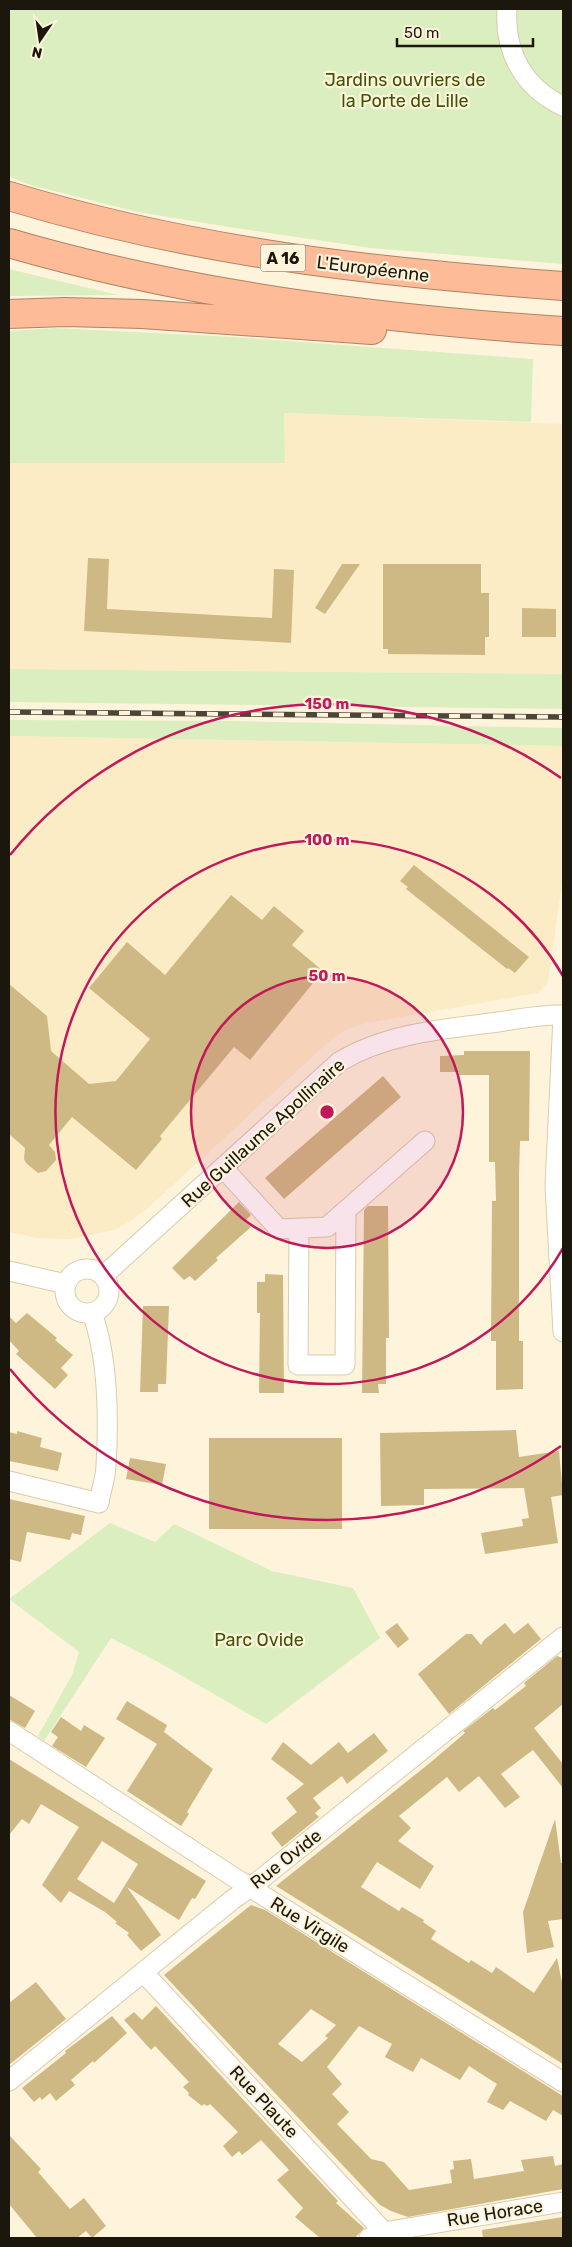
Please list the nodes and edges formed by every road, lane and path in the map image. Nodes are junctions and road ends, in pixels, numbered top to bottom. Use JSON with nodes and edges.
{"nodes":[{"id":1,"x":507,"y":9,"type":"edge"},
{"id":2,"x":563,"y":106,"type":"edge"},
{"id":3,"x":9,"y":196,"type":"edge"},
{"id":4,"x":9,"y":243,"type":"edge"},
{"id":5,"x":563,"y":286,"type":"edge"},
{"id":6,"x":9,"y":314,"type":"edge"},
{"id":7,"x":563,"y":331,"type":"edge"},
{"id":8,"x":563,"y":336,"type":"edge"},
{"id":9,"x":563,"y":1016,"type":"edge"},
{"id":10,"x":425,"y":1141,"type":"dead end"},
{"id":11,"x":223,"y":1168,"type":"junction"},
{"id":12,"x":346,"y":1210,"type":"junction"},
{"id":13,"x":299,"y":1228,"type":"junction"},
{"id":14,"x":9,"y":1271,"type":"edge"},
{"id":15,"x":103,"y":1276,"type":"junction"},
{"id":16,"x":66,"y":1284,"type":"junction"},
{"id":17,"x":92,"y":1313,"type":"junction"},
{"id":18,"x":563,"y":1332,"type":"edge"},
{"id":19,"x":9,"y":1481,"type":"edge"},
{"id":20,"x":563,"y":1637,"type":"edge"},
{"id":21,"x":9,"y":1731,"type":"edge"},
{"id":22,"x":251,"y":1887,"type":"junction"},
{"id":23,"x":143,"y":1972,"type":"junction"},
{"id":24,"x":9,"y":2081,"type":"edge"},
{"id":25,"x":563,"y":2082,"type":"edge"},
{"id":26,"x":563,"y":2202,"type":"edge"},
{"id":27,"x":377,"y":2235,"type":"edge"}],
"edges":[{"from":1,"to":2,"type":"street"},
{"from":3,"to":5,"type":"highway","name":"L'Européenne","number":"A 16"},
{"from":4,"to":7,"type":"highway","number":"A 16"},
{"from":6,"to":8,"type":"highway"},
{"from":9,"to":11,"type":"street","name":"Rue Guillaume Apollinaire"},
{"from":9,"to":18,"type":"street"},
{"from":10,"to":12,"type":"street"},
{"from":11,"to":13,"type":"street"},
{"from":11,"to":15,"type":"street","name":"Rue Guillaume Apollinaire"},
{"from":12,"to":13,"type":"street"},
{"from":12,"to":13,"type":"street"},
{"from":14,"to":16,"type":"street"},
{"from":15,"to":16,"type":"street"},
{"from":15,"to":17,"type":"street"},
{"from":16,"to":17,"type":"street"},
{"from":17,"to":19,"type":"street"},
{"from":20,"to":22,"type":"street","name":"Rue Ovide"},
{"from":21,"to":22,"type":"street","name":"Rue Virgile"},
{"from":22,"to":23,"type":"street","name":"Rue Ovide"},
{"from":22,"to":25,"type":"street","name":"Rue Virgile"},
{"from":23,"to":24,"type":"street","name":"Rue Ovide"},
{"from":23,"to":27,"type":"street","name":"Rue Plaute"},
{"from":26,"to":27,"type":"street","name":"Rue Horace"}]}
